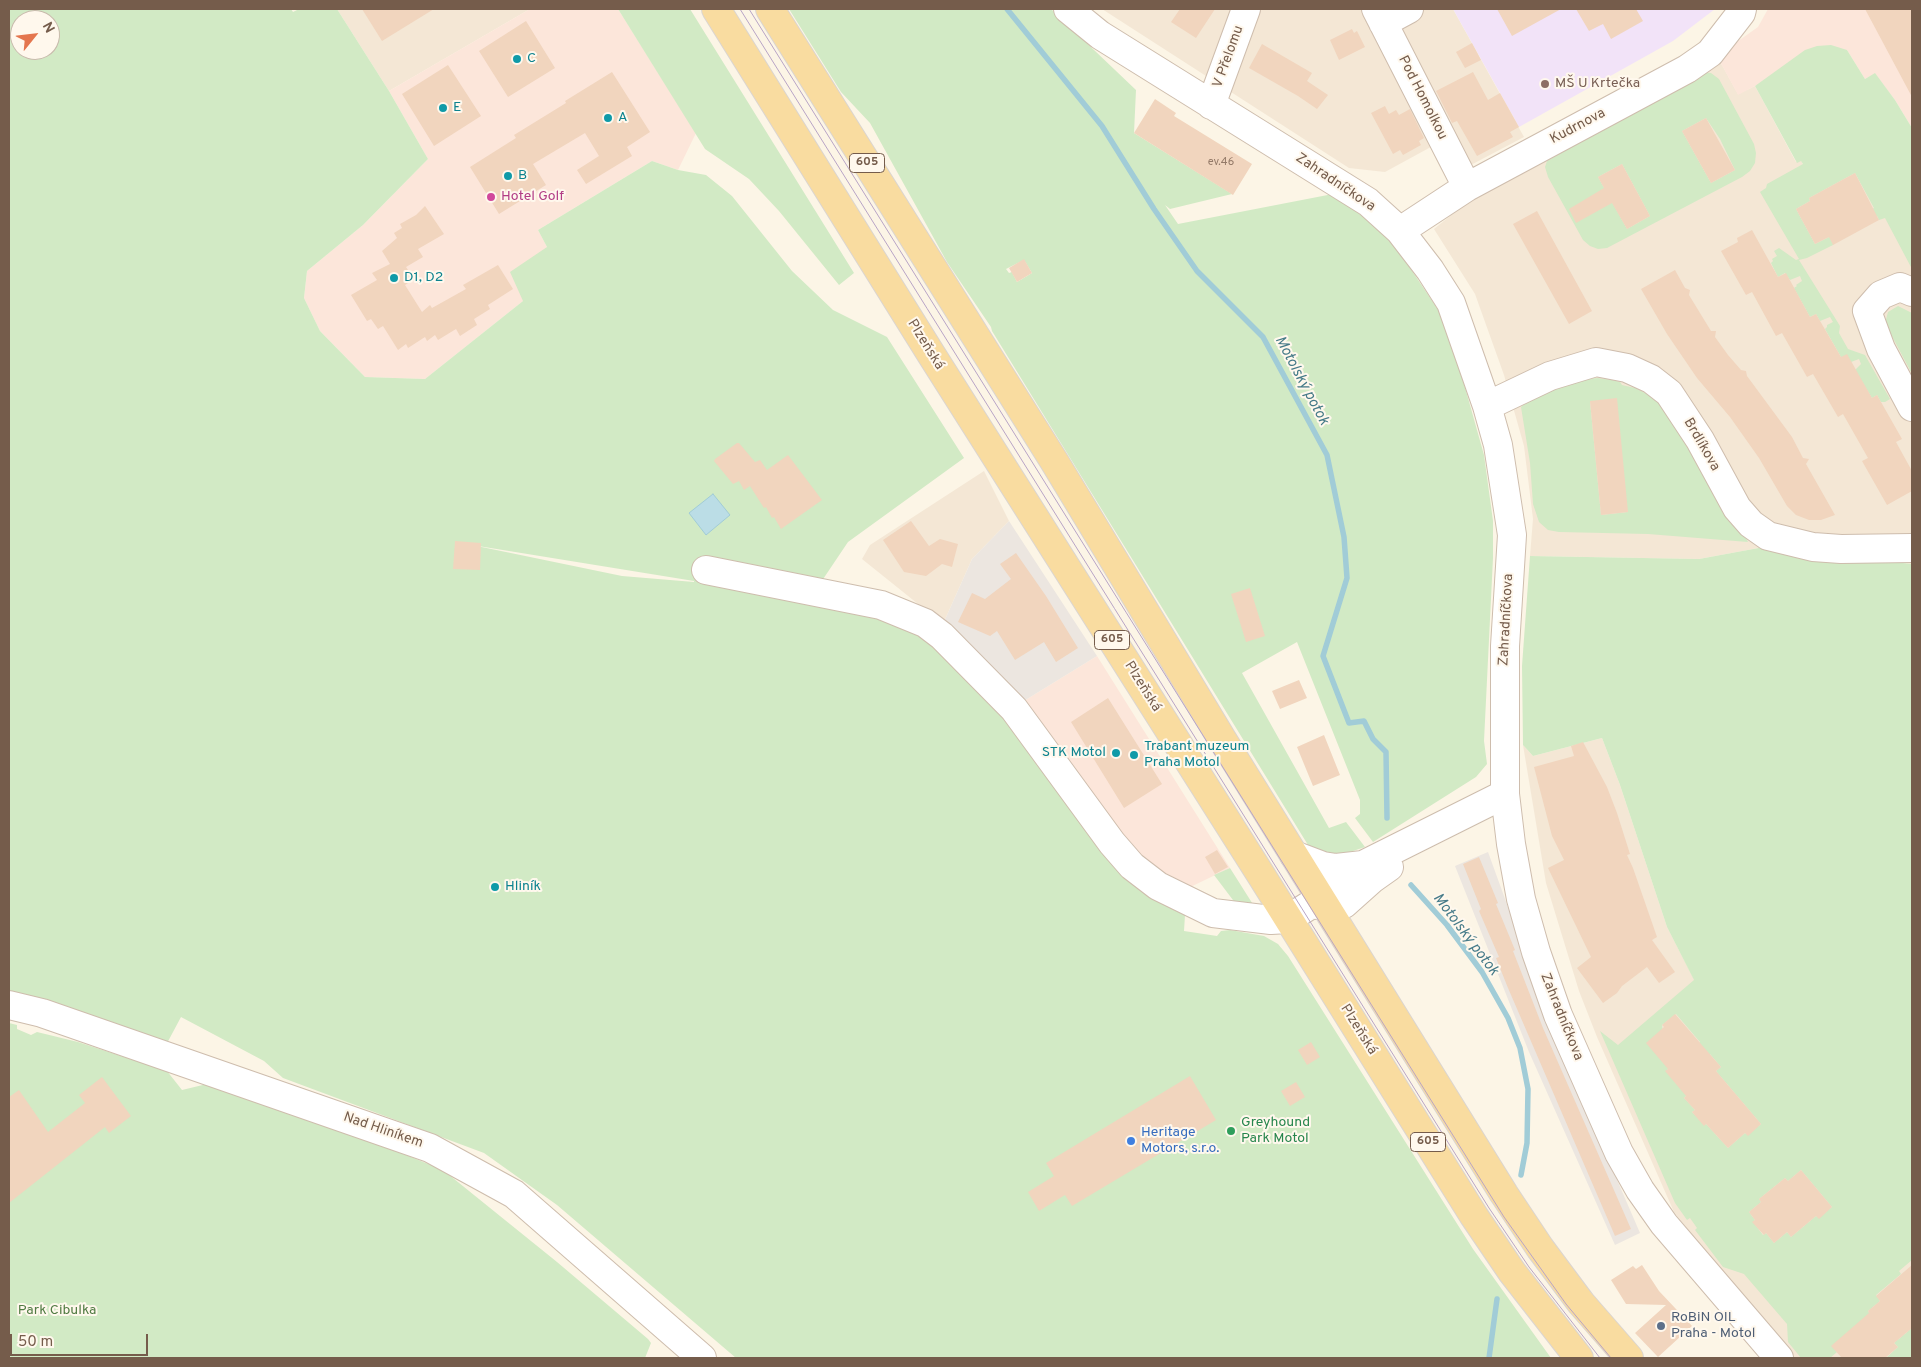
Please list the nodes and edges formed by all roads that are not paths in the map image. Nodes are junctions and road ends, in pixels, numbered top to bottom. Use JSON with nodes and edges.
{"nodes":[{"id":1,"x":716,"y":9,"type":"edge"},
{"id":2,"x":770,"y":9,"type":"edge"},
{"id":3,"x":1068,"y":9,"type":"edge"},
{"id":4,"x":1246,"y":9,"type":"edge"},
{"id":5,"x":1409,"y":9,"type":"edge"},
{"id":6,"x":1742,"y":9,"type":"edge"},
{"id":7,"x":1380,"y":16,"type":"edge"},
{"id":8,"x":1211,"y":104,"type":"junction"},
{"id":9,"x":1467,"y":187,"type":"junction"},
{"id":10,"x":1400,"y":231,"type":"junction"},
{"id":11,"x":1906,"y":290,"type":"edge"},
{"id":12,"x":1487,"y":406,"type":"junction"},
{"id":13,"x":1912,"y":407,"type":"edge"},
{"id":14,"x":1912,"y":548,"type":"edge"},
{"id":15,"x":706,"y":570,"type":"dead end"},
{"id":16,"x":1505,"y":794,"type":"junction"},
{"id":17,"x":1294,"y":855,"type":"junction"},
{"id":18,"x":1368,"y":872,"type":"junction"},
{"id":19,"x":1310,"y":906,"type":"junction"},
{"id":20,"x":1347,"y":939,"type":"junction"},
{"id":21,"x":9,"y":1006,"type":"edge"},
{"id":22,"x":702,"y":1358,"type":"edge"},
{"id":23,"x":1579,"y":1358,"type":"edge"},
{"id":24,"x":1630,"y":1358,"type":"edge"},
{"id":25,"x":1778,"y":1358,"type":"edge"}],
"edges":[{"from":1,"to":19,"type":"main road","name":"Plzeňská","number":"605"},
{"from":2,"to":17,"type":"main road","name":"Plzeňská","number":"605"},
{"from":3,"to":8,"type":"street","name":"Zahradníčkova"},
{"from":4,"to":8,"type":"street","name":"V Přelomu"},
{"from":5,"to":7,"type":"street"},
{"from":6,"to":9,"type":"street","name":"Kudrnova"},
{"from":7,"to":9,"type":"street","name":"Pod Homolkou"},
{"from":8,"to":10,"type":"street","name":"Zahradníčkova"},
{"from":9,"to":10,"type":"street","name":"Kudrnova"},
{"from":10,"to":12,"type":"street","name":"Zahradníčkova"},
{"from":11,"to":13,"type":"street"},
{"from":12,"to":14,"type":"street","name":"Brdlíkova"},
{"from":12,"to":16,"type":"street","name":"Zahradníčkova"},
{"from":15,"to":19,"type":"street"},
{"from":16,"to":18,"type":"street"},
{"from":16,"to":25,"type":"street","name":"Zahradníčkova"},
{"from":17,"to":18,"type":"street"},
{"from":17,"to":19,"type":"main road","name":"Plzeňská","number":"605"},
{"from":18,"to":19,"type":"street"},
{"from":18,"to":20,"type":"street"},
{"from":19,"to":20,"type":"main road","name":"Plzeňská","number":"605"},
{"from":19,"to":23,"type":"main road","name":"Plzeňská","number":"605"},
{"from":20,"to":24,"type":"main road","name":"Plzeňská","number":"605"},
{"from":21,"to":22,"type":"street","name":"Nad Hliníkem"}]}
